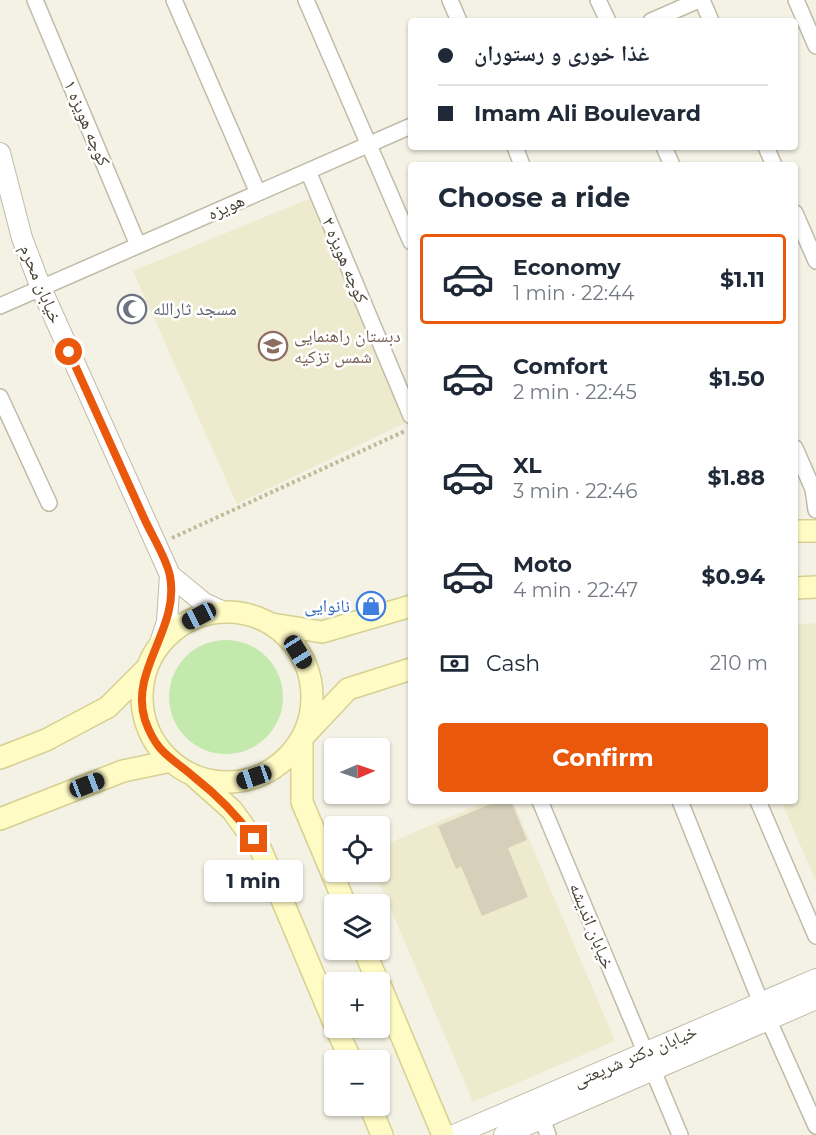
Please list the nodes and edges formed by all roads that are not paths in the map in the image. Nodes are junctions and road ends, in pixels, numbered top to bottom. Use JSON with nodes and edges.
{"nodes":[{"id":1,"x":35,"y":0,"type":"edge"},
{"id":2,"x":174,"y":0,"type":"edge"},
{"id":3,"x":306,"y":0,"type":"edge"},
{"id":4,"x":450,"y":0,"type":"edge"},
{"id":5,"x":598,"y":0,"type":"edge"},
{"id":6,"x":701,"y":0,"type":"edge"},
{"id":7,"x":796,"y":0,"type":"edge"},
{"id":8,"x":458,"y":18,"type":"edge"},
{"id":9,"x":607,"y":18,"type":"edge"},
{"id":10,"x":658,"y":18,"type":"edge"},
{"id":11,"x":710,"y":18,"type":"edge"},
{"id":12,"x":816,"y":46,"type":"edge"},
{"id":13,"x":408,"y":127,"type":"edge"},
{"id":14,"x":368,"y":145,"type":"junction"},
{"id":15,"x":0,"y":153,"type":"edge"},
{"id":16,"x":308,"y":171,"type":"junction"},
{"id":17,"x":258,"y":193,"type":"junction"},
{"id":18,"x":798,"y":220,"type":"edge"},
{"id":19,"x":408,"y":235,"type":"edge"},
{"id":20,"x":138,"y":245,"type":"junction"},
{"id":21,"x":816,"y":261,"type":"edge"},
{"id":22,"x":40,"y":288,"type":"junction"},
{"id":23,"x":0,"y":306,"type":"edge"},
{"id":24,"x":0,"y":397,"type":"edge"},
{"id":25,"x":408,"y":409,"type":"edge"},
{"id":26,"x":798,"y":455,"type":"edge"},
{"id":27,"x":49,"y":503,"type":"dead end"},
{"id":28,"x":816,"y":510,"type":"edge"},
{"id":29,"x":798,"y":531,"type":"edge"},
{"id":30,"x":816,"y":531,"type":"edge"},
{"id":31,"x":170,"y":575,"type":"junction"},
{"id":32,"x":816,"y":587,"type":"edge"},
{"id":33,"x":798,"y":588,"type":"edge"},
{"id":34,"x":408,"y":607,"type":"edge"},
{"id":35,"x":224,"y":612,"type":"junction"},
{"id":36,"x":272,"y":624,"type":"junction"},
{"id":37,"x":159,"y":646,"type":"junction"},
{"id":38,"x":147,"y":668,"type":"junction"},
{"id":39,"x":408,"y":670,"type":"edge"},
{"id":40,"x":302,"y":738,"type":"junction"},
{"id":41,"x":0,"y":758,"type":"edge"},
{"id":42,"x":171,"y":761,"type":"junction"},
{"id":43,"x":192,"y":775,"type":"junction"},
{"id":44,"x":541,"y":804,"type":"edge"},
{"id":45,"x":681,"y":804,"type":"edge"},
{"id":46,"x":759,"y":804,"type":"edge"},
{"id":47,"x":0,"y":819,"type":"edge"},
{"id":48,"x":341,"y":894,"type":"edge"},
{"id":49,"x":816,"y":936,"type":"edge"},
{"id":50,"x":816,"y":979,"type":"edge"},
{"id":51,"x":324,"y":999,"type":"edge"},
{"id":52,"x":816,"y":999,"type":"edge"},
{"id":53,"x":390,"y":1010,"type":"edge"},
{"id":54,"x":765,"y":1011,"type":"junction"},
{"id":55,"x":643,"y":1052,"type":"junction"},
{"id":56,"x":652,"y":1071,"type":"junction"},
{"id":57,"x":374,"y":1116,"type":"edge"},
{"id":58,"x":816,"y":1126,"type":"edge"},
{"id":59,"x":545,"y":1127,"type":"edge"},
{"id":60,"x":382,"y":1135,"type":"edge"},
{"id":61,"x":442,"y":1135,"type":"edge"},
{"id":62,"x":453,"y":1135,"type":"edge"},
{"id":63,"x":504,"y":1135,"type":"edge"},
{"id":64,"x":680,"y":1135,"type":"edge"}],
"edges":[{"from":1,"to":20,"type":"street","name":"کوچه هویزه ۱"},
{"from":2,"to":17,"type":"street"},
{"from":3,"to":14,"type":"street"},
{"from":4,"to":8,"type":"street"},
{"from":5,"to":9,"type":"street"},
{"from":6,"to":10,"type":"street"},
{"from":6,"to":11,"type":"street"},
{"from":7,"to":12,"type":"street"},
{"from":13,"to":14,"type":"street","name":"هویزه"},
{"from":14,"to":16,"type":"street","name":"هویزه"},
{"from":14,"to":19,"type":"street"},
{"from":15,"to":22,"type":"street","name":"خیابان محرم"},
{"from":16,"to":17,"type":"street","name":"هویزه"},
{"from":16,"to":25,"type":"street","name":"کوچه هویزه ۲"},
{"from":17,"to":20,"type":"street","name":"هویزه"},
{"from":18,"to":21,"type":"street"},
{"from":20,"to":22,"type":"street","name":"هویزه"},
{"from":22,"to":23,"type":"street","name":"هویزه"},
{"from":22,"to":31,"type":"street","name":"خیابان محرم"},
{"from":24,"to":27,"type":"street"},
{"from":26,"to":28,"type":"street"},
{"from":29,"to":30,"type":"main road"},
{"from":31,"to":35,"type":"street"},
{"from":31,"to":37,"type":"street"},
{"from":32,"to":33,"type":"main road"},
{"from":34,"to":36,"type":"main road"},
{"from":35,"to":36,"type":"main road"},
{"from":35,"to":37,"type":"main road"},
{"from":36,"to":40,"type":"main road"},
{"from":37,"to":38,"type":"main road"},
{"from":38,"to":41,"type":"main road"},
{"from":38,"to":42,"type":"main road"},
{"from":39,"to":40,"type":"main road"},
{"from":40,"to":43,"type":"main road"},
{"from":40,"to":48,"type":"main road"},
{"from":42,"to":43,"type":"main road"},
{"from":42,"to":47,"type":"main road"},
{"from":43,"to":51,"type":"main road"},
{"from":44,"to":55,"type":"street","name":"خیابان اندیشه"},
{"from":45,"to":54,"type":"street"},
{"from":46,"to":49,"type":"street"},
{"from":50,"to":54,"type":"street","name":"خیابان دکتر شریعتی"},
{"from":52,"to":54,"type":"street","name":"خیابان دکتر شریعتی"},
{"from":53,"to":61,"type":"main road"},
{"from":54,"to":55,"type":"street","name":"خیابان دکتر شریعتی"},
{"from":54,"to":56,"type":"street","name":"خیابان دکتر شریعتی"},
{"from":54,"to":58,"type":"street"},
{"from":55,"to":56,"type":"street","name":"خیابان اندیشه"},
{"from":55,"to":62,"type":"street","name":"خیابان دکتر شریعتی"},
{"from":56,"to":59,"type":"street","name":"خیابان دکتر شریعتی"},
{"from":56,"to":64,"type":"street","name":"خیابان اندیشه"},
{"from":57,"to":60,"type":"main road"},
{"from":59,"to":63,"type":"street","name":"خیابان دکتر شریعتی"}]}
